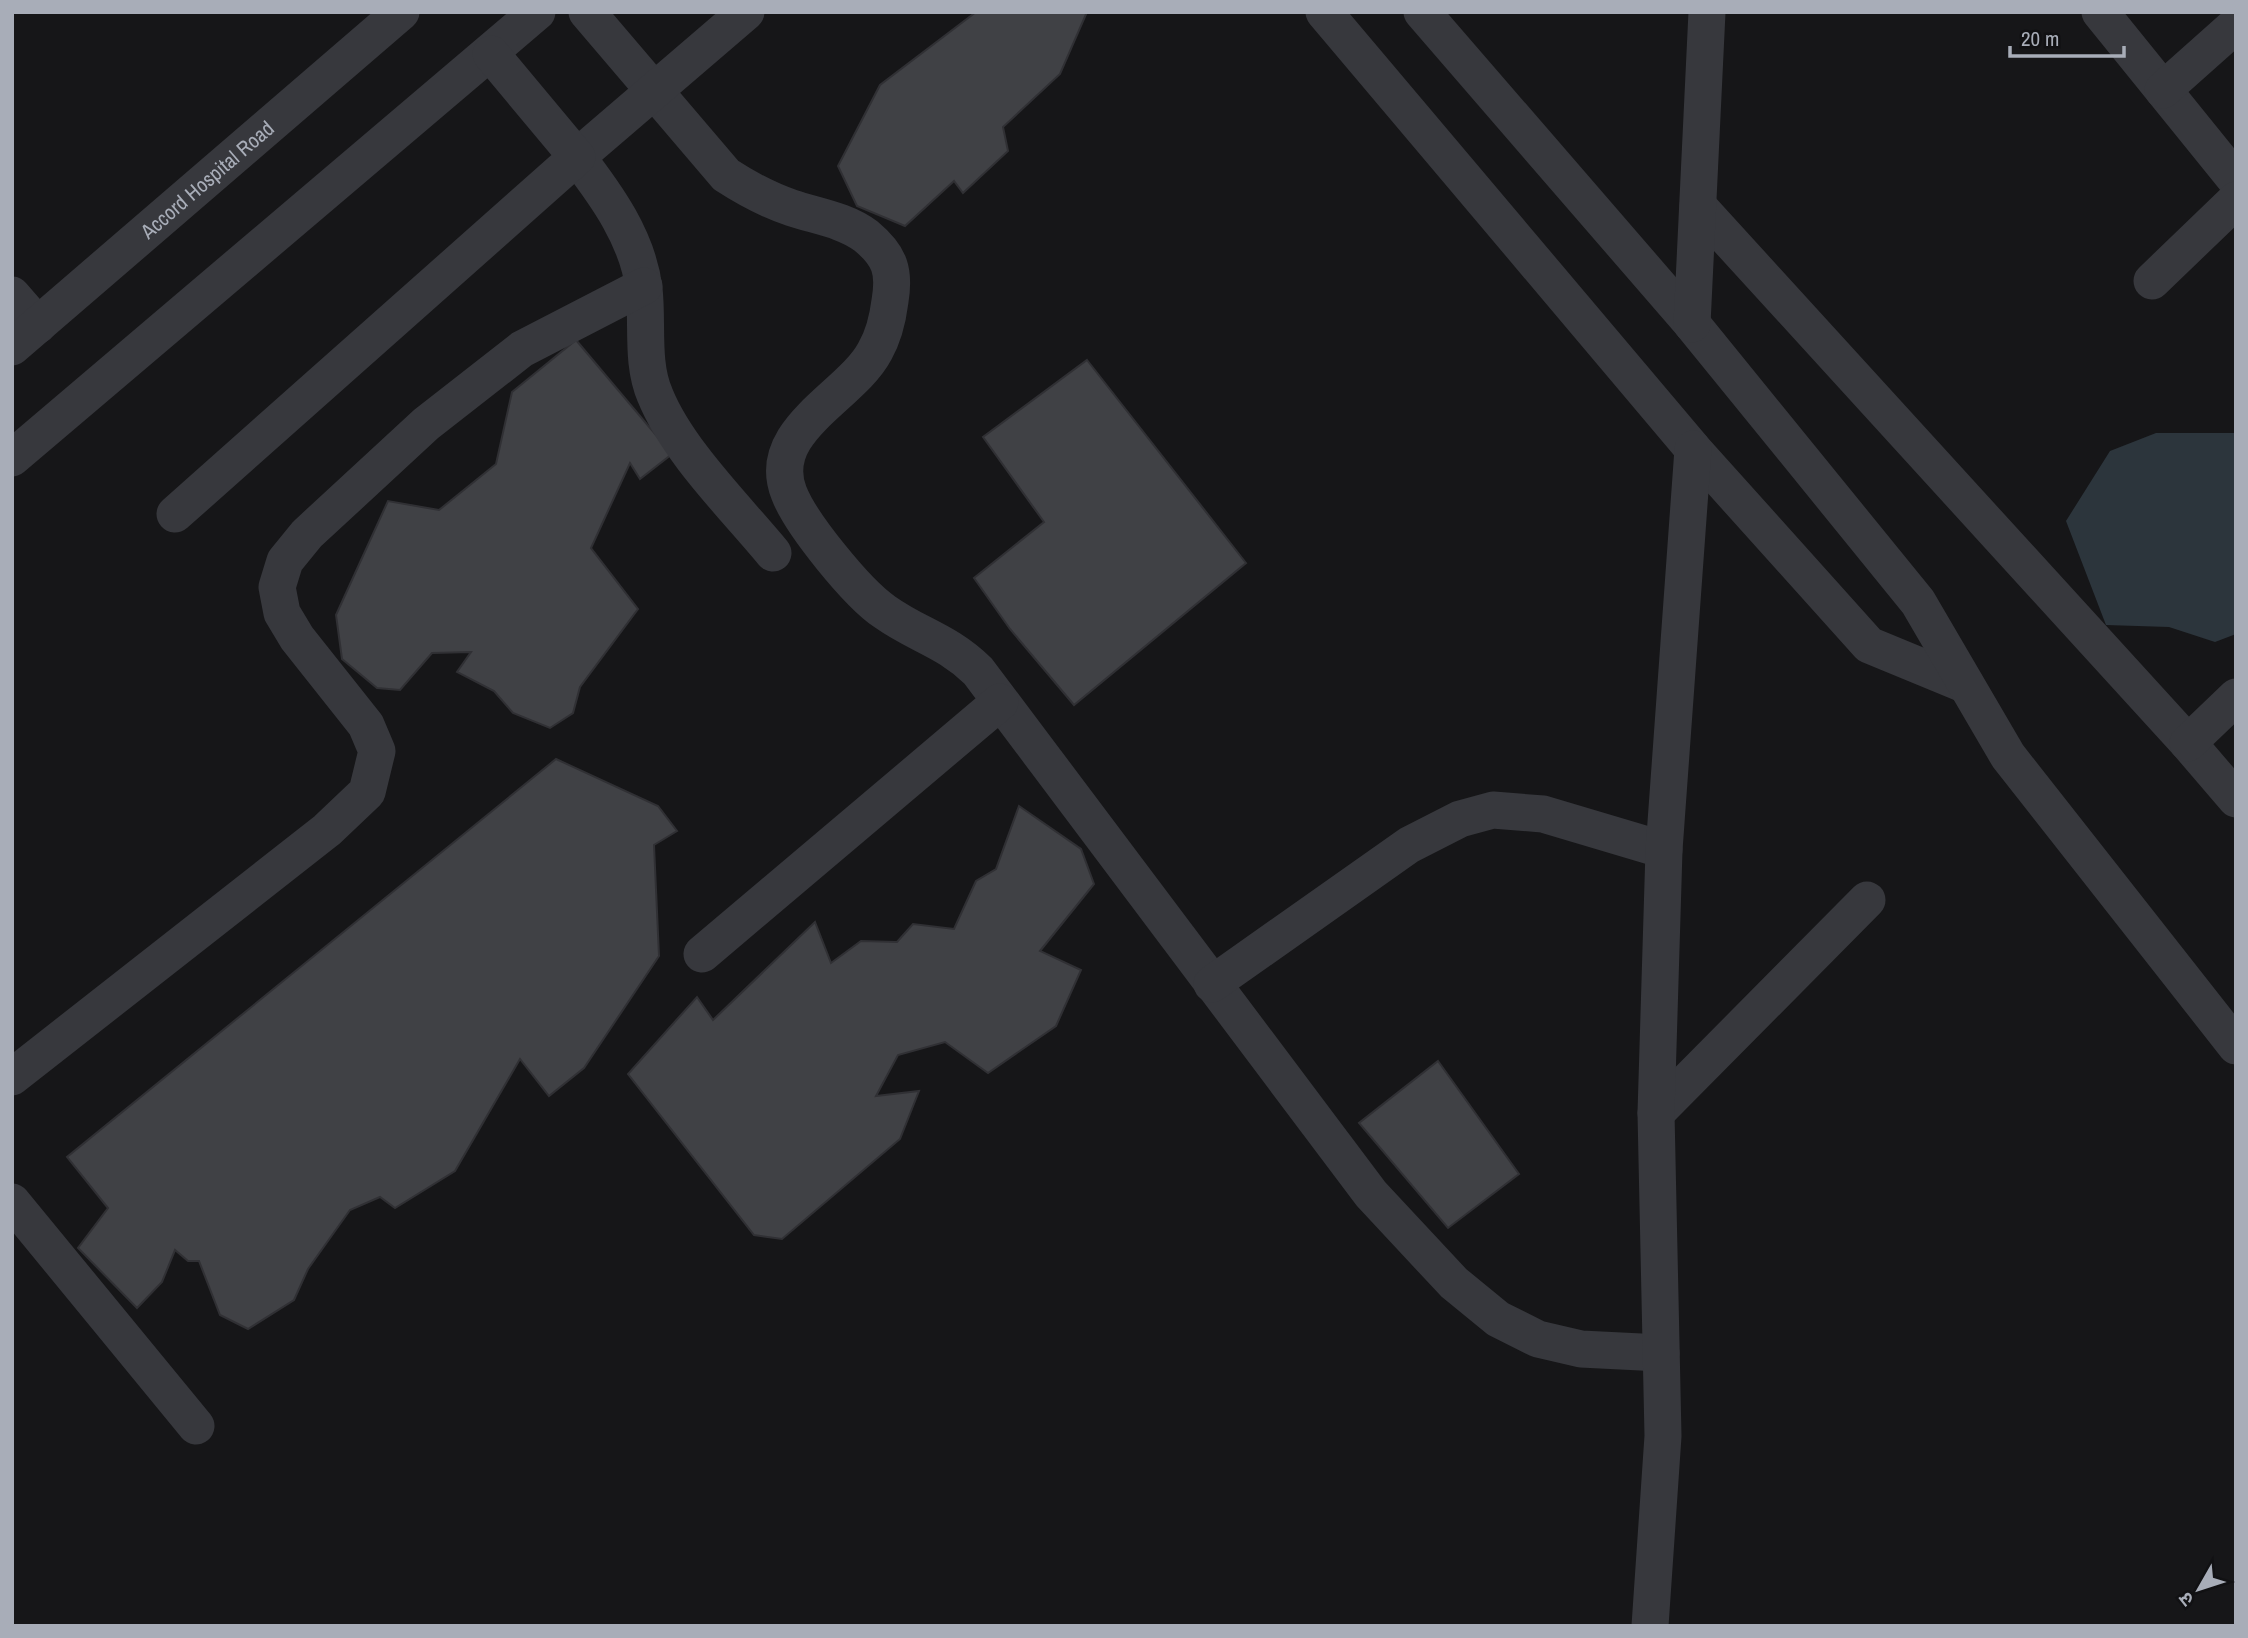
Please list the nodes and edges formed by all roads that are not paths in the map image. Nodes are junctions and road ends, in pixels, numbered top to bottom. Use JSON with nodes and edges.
{"nodes":[{"id":1,"x":401,"y":12,"type":"edge"},
{"id":2,"x":537,"y":12,"type":"edge"},
{"id":3,"x":587,"y":12,"type":"edge"},
{"id":4,"x":746,"y":12,"type":"edge"},
{"id":5,"x":1324,"y":12,"type":"edge"},
{"id":6,"x":1422,"y":12,"type":"edge"},
{"id":7,"x":1707,"y":12,"type":"edge"},
{"id":8,"x":2100,"y":12,"type":"edge"},
{"id":9,"x":2236,"y":25,"type":"edge"},
{"id":10,"x":491,"y":54,"type":"junction"},
{"id":11,"x":2163,"y":90,"type":"junction"},
{"id":12,"x":652,"y":91,"type":"junction"},
{"id":13,"x":577,"y":157,"type":"junction"},
{"id":14,"x":2236,"y":180,"type":"edge"},
{"id":15,"x":2236,"y":200,"type":"edge"},
{"id":16,"x":1698,"y":206,"type":"junction"},
{"id":17,"x":2152,"y":281,"type":"dead end"},
{"id":18,"x":644,"y":286,"type":"junction"},
{"id":19,"x":12,"y":295,"type":"edge"},
{"id":20,"x":1692,"y":324,"type":"junction"},
{"id":21,"x":25,"y":336,"type":"edge"},
{"id":22,"x":1693,"y":449,"type":"junction"},
{"id":23,"x":12,"y":458,"type":"edge"},
{"id":24,"x":175,"y":514,"type":"dead end"},
{"id":25,"x":773,"y":553,"type":"dead end"},
{"id":26,"x":1966,"y":685,"type":"junction"},
{"id":27,"x":2236,"y":697,"type":"edge"},
{"id":28,"x":1000,"y":702,"type":"junction"},
{"id":29,"x":2189,"y":743,"type":"junction"},
{"id":30,"x":2236,"y":799,"type":"edge"},
{"id":31,"x":1664,"y":850,"type":"junction"},
{"id":32,"x":1867,"y":900,"type":"dead end"},
{"id":33,"x":702,"y":954,"type":"dead end"},
{"id":34,"x":1212,"y":984,"type":"junction"},
{"id":35,"x":2236,"y":1046,"type":"edge"},
{"id":36,"x":12,"y":1077,"type":"edge"},
{"id":37,"x":1656,"y":1113,"type":"junction"},
{"id":38,"x":12,"y":1202,"type":"edge"},
{"id":39,"x":1661,"y":1353,"type":"junction"},
{"id":40,"x":196,"y":1426,"type":"dead end"},
{"id":41,"x":1650,"y":1626,"type":"edge"}],
"edges":[{"from":1,"to":21,"type":"street","name":"Accord Hospital Road"},
{"from":2,"to":10,"type":"street"},
{"from":3,"to":12,"type":"street"},
{"from":4,"to":12,"type":"street"},
{"from":5,"to":22,"type":"street"},
{"from":6,"to":20,"type":"street"},
{"from":7,"to":16,"type":"street"},
{"from":8,"to":11,"type":"street"},
{"from":9,"to":11,"type":"street"},
{"from":10,"to":13,"type":"street"},
{"from":10,"to":23,"type":"street"},
{"from":11,"to":14,"type":"street"},
{"from":12,"to":13,"type":"street"},
{"from":12,"to":28,"type":"street"},
{"from":13,"to":18,"type":"street"},
{"from":13,"to":24,"type":"street"},
{"from":15,"to":17,"type":"street"},
{"from":16,"to":20,"type":"street"},
{"from":16,"to":29,"type":"street"},
{"from":18,"to":25,"type":"street"},
{"from":18,"to":36,"type":"street"},
{"from":19,"to":21,"type":"street"},
{"from":20,"to":26,"type":"street"},
{"from":22,"to":26,"type":"street"},
{"from":22,"to":31,"type":"street"},
{"from":26,"to":35,"type":"street"},
{"from":27,"to":29,"type":"street"},
{"from":28,"to":33,"type":"street"},
{"from":28,"to":34,"type":"street"},
{"from":29,"to":30,"type":"street"},
{"from":31,"to":34,"type":"street"},
{"from":31,"to":37,"type":"street"},
{"from":32,"to":37,"type":"street"},
{"from":34,"to":39,"type":"street"},
{"from":37,"to":39,"type":"street"},
{"from":38,"to":40,"type":"street"},
{"from":39,"to":41,"type":"street"}]}
